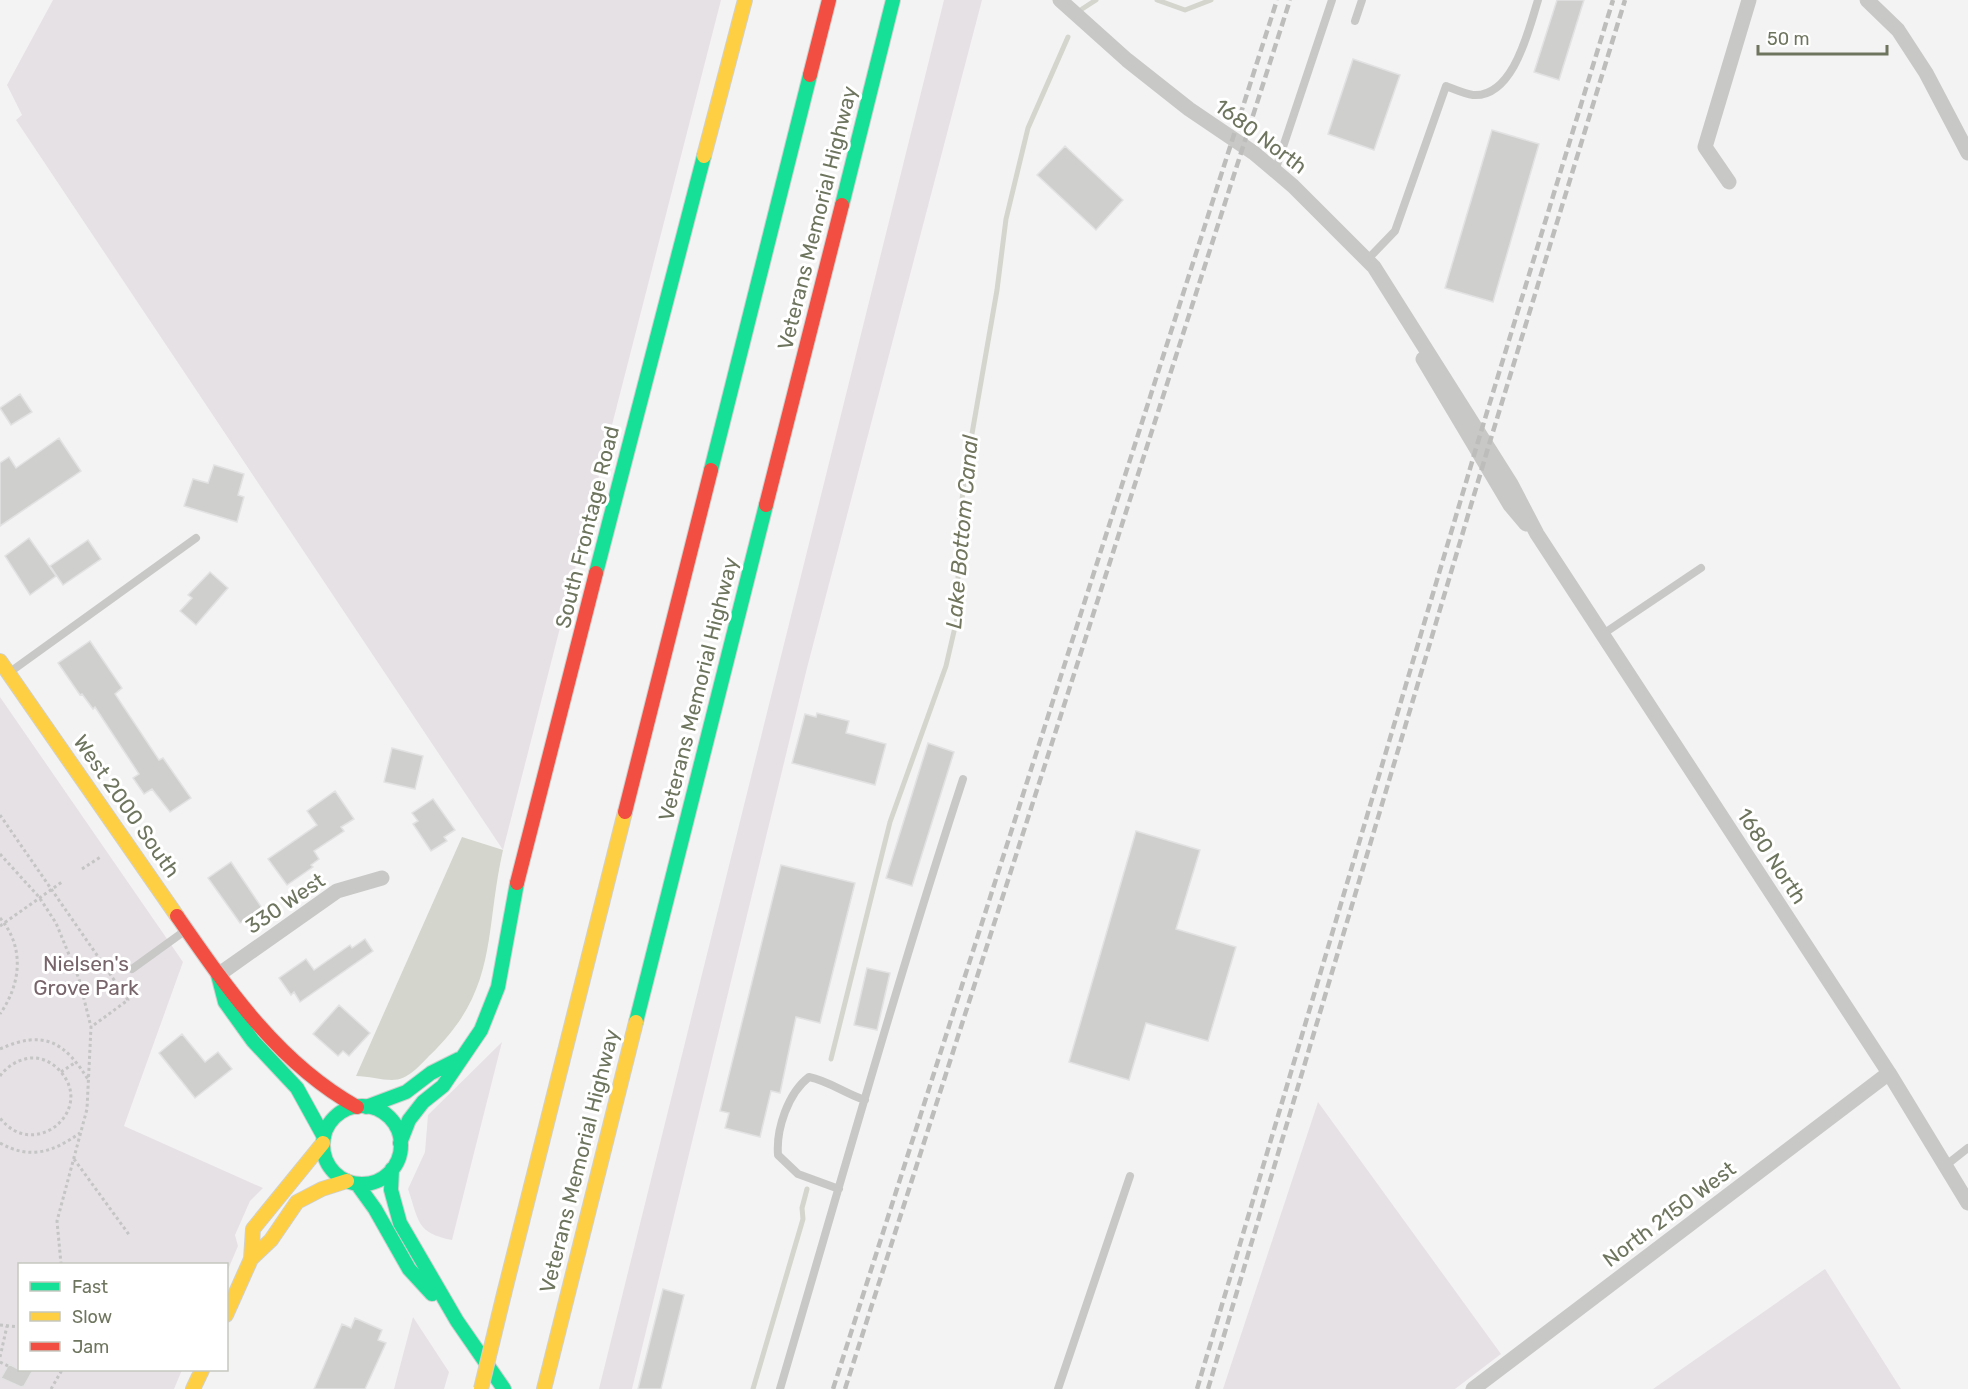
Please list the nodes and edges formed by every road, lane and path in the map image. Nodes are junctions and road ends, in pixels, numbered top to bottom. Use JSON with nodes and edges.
{"nodes":[{"id":1,"x":744,"y":0,"type":"edge"},
{"id":2,"x":829,"y":0,"type":"edge"},
{"id":3,"x":893,"y":0,"type":"edge"},
{"id":4,"x":1060,"y":0,"type":"edge"},
{"id":5,"x":1332,"y":0,"type":"edge"},
{"id":6,"x":1362,"y":0,"type":"edge"},
{"id":7,"x":1538,"y":0,"type":"edge"},
{"id":8,"x":1749,"y":0,"type":"edge"},
{"id":9,"x":1867,"y":0,"type":"edge"},
{"id":10,"x":1355,"y":21,"type":"dead end"},
{"id":11,"x":1968,"y":153,"type":"edge"},
{"id":12,"x":1275,"y":171,"type":"junction"},
{"id":13,"x":1729,"y":182,"type":"dead end"},
{"id":14,"x":1367,"y":260,"type":"junction"},
{"id":15,"x":196,"y":538,"type":"dead end"},
{"id":16,"x":1701,"y":568,"type":"dead end"},
{"id":17,"x":1603,"y":634,"type":"junction"},
{"id":18,"x":0,"y":661,"type":"edge"},
{"id":19,"x":8,"y":673,"type":"junction"},
{"id":20,"x":963,"y":779,"type":"dead end"},
{"id":21,"x":0,"y":815,"type":"edge"},
{"id":22,"x":0,"y":854,"type":"edge"},
{"id":23,"x":102,"y":856,"type":"dead end"},
{"id":24,"x":82,"y":869,"type":"dead end"},
{"id":25,"x":382,"y":878,"type":"dead end"},
{"id":26,"x":62,"y":882,"type":"dead end"},
{"id":27,"x":52,"y":889,"type":"junction"},
{"id":28,"x":39,"y":897,"type":"junction"},
{"id":29,"x":0,"y":918,"type":"edge"},
{"id":30,"x":4,"y":923,"type":"junction"},
{"id":31,"x":0,"y":926,"type":"edge"},
{"id":32,"x":187,"y":929,"type":"junction"},
{"id":33,"x":132,"y":969,"type":"dead end"},
{"id":34,"x":218,"y":975,"type":"junction"},
{"id":35,"x":0,"y":1014,"type":"edge"},
{"id":36,"x":91,"y":1027,"type":"junction"},
{"id":37,"x":0,"y":1049,"type":"edge"},
{"id":38,"x":459,"y":1059,"type":"junction"},
{"id":39,"x":76,"y":1062,"type":"junction"},
{"id":40,"x":62,"y":1072,"type":"junction"},
{"id":41,"x":1889,"y":1073,"type":"junction"},
{"id":42,"x":0,"y":1076,"type":"edge"},
{"id":43,"x":90,"y":1083,"type":"junction"},
{"id":44,"x":865,"y":1100,"type":"junction"},
{"id":45,"x":361,"y":1107,"type":"junction"},
{"id":46,"x":0,"y":1119,"type":"edge"},
{"id":47,"x":80,"y":1133,"type":"junction"},
{"id":48,"x":323,"y":1140,"type":"junction"},
{"id":49,"x":0,"y":1143,"type":"edge"},
{"id":50,"x":400,"y":1143,"type":"junction"},
{"id":51,"x":1968,"y":1148,"type":"edge"},
{"id":52,"x":74,"y":1159,"type":"junction"},
{"id":53,"x":1945,"y":1166,"type":"junction"},
{"id":54,"x":392,"y":1169,"type":"junction"},
{"id":55,"x":1130,"y":1176,"type":"dead end"},
{"id":56,"x":352,"y":1183,"type":"junction"},
{"id":57,"x":839,"y":1189,"type":"junction"},
{"id":58,"x":1968,"y":1203,"type":"edge"},
{"id":59,"x":130,"y":1236,"type":"dead end"},
{"id":60,"x":252,"y":1259,"type":"junction"},
{"id":61,"x":61,"y":1263,"type":"edge"},
{"id":62,"x":228,"y":1311,"type":"edge"},
{"id":63,"x":457,"y":1321,"type":"junction"},
{"id":64,"x":0,"y":1325,"type":"edge"},
{"id":65,"x":7,"y":1326,"type":"junction"},
{"id":66,"x":18,"y":1327,"type":"edge"},
{"id":67,"x":0,"y":1357,"type":"edge"},
{"id":68,"x":0,"y":1362,"type":"edge"},
{"id":69,"x":8,"y":1366,"type":"dead end"},
{"id":70,"x":61,"y":1371,"type":"edge"},
{"id":71,"x":202,"y":1371,"type":"edge"},
{"id":72,"x":51,"y":1389,"type":"edge"},
{"id":73,"x":193,"y":1389,"type":"edge"},
{"id":74,"x":481,"y":1389,"type":"edge"},
{"id":75,"x":504,"y":1389,"type":"edge"},
{"id":76,"x":544,"y":1389,"type":"edge"},
{"id":77,"x":780,"y":1389,"type":"edge"},
{"id":78,"x":1058,"y":1389,"type":"edge"},
{"id":79,"x":1473,"y":1389,"type":"edge"}],
"edges":[{"from":1,"to":38,"type":"main road","name":"South Frontage Road"},
{"from":2,"to":74,"type":"main road","name":"Veterans Memorial Highway","bridge":true},
{"from":3,"to":76,"type":"main road","name":"Veterans Memorial Highway"},
{"from":4,"to":12,"type":"street","name":"1680 North"},
{"from":5,"to":12,"type":"lane"},
{"from":6,"to":10,"type":"lane"},
{"from":7,"to":14,"type":"lane"},
{"from":8,"to":13,"type":"street"},
{"from":9,"to":11,"type":"street"},
{"from":12,"to":14,"type":"street","name":"1680 North"},
{"from":14,"to":17,"type":"street","name":"1680 North"},
{"from":15,"to":19,"type":"lane"},
{"from":16,"to":17,"type":"lane"},
{"from":17,"to":41,"type":"street","name":"1680 North"},
{"from":18,"to":19,"type":"main road","name":"West 2000 South"},
{"from":19,"to":32,"type":"main road","name":"West 2000 South"},
{"from":20,"to":44,"type":"lane"},
{"from":21,"to":27,"type":"path"},
{"from":22,"to":28,"type":"path"},
{"from":23,"to":24,"type":"path"},
{"from":25,"to":34,"type":"street","name":"330 West"},
{"from":26,"to":27,"type":"path"},
{"from":27,"to":28,"type":"path"},
{"from":27,"to":36,"type":"path"},
{"from":28,"to":30,"type":"path"},
{"from":28,"to":36,"type":"path"},
{"from":29,"to":30,"type":"path"},
{"from":30,"to":31,"type":"path"},
{"from":30,"to":35,"type":"path"},
{"from":32,"to":33,"type":"lane"},
{"from":32,"to":34,"type":"main road","name":"West 2000 South"},
{"from":34,"to":45,"type":"main road","name":"West 2000 South"},
{"from":34,"to":48,"type":"main road","name":"West 2000 South"},
{"from":36,"to":43,"type":"path"},
{"from":37,"to":39,"type":"path"},
{"from":38,"to":45,"type":"main road","name":"South Frontage Road"},
{"from":38,"to":50,"type":"main road","name":"South Frontage Road"},
{"from":39,"to":40,"type":"path"},
{"from":39,"to":43,"type":"path"},
{"from":40,"to":42,"type":"path"},
{"from":40,"to":46,"type":"path"},
{"from":41,"to":53,"type":"street","name":"1680 North"},
{"from":41,"to":79,"type":"street","name":"North 2150 West"},
{"from":43,"to":47,"type":"path"},
{"from":44,"to":57,"type":"lane"},
{"from":44,"to":57,"type":"lane"},
{"from":45,"to":48,"type":"main road"},
{"from":45,"to":50,"type":"main road"},
{"from":47,"to":49,"type":"path"},
{"from":47,"to":52,"type":"path"},
{"from":48,"to":56,"type":"main road"},
{"from":48,"to":60,"type":"main road"},
{"from":50,"to":54,"type":"main road"},
{"from":51,"to":53,"type":"lane"},
{"from":52,"to":59,"type":"path"},
{"from":52,"to":61,"type":"path"},
{"from":53,"to":58,"type":"street","name":"1680 North"},
{"from":54,"to":56,"type":"main road"},
{"from":54,"to":63,"type":"main road"},
{"from":55,"to":78,"type":"lane"},
{"from":56,"to":60,"type":"main road"},
{"from":56,"to":63,"type":"main road"},
{"from":57,"to":77,"type":"lane"},
{"from":60,"to":62,"type":"main road"},
{"from":63,"to":75,"type":"main road"},
{"from":64,"to":65,"type":"path"},
{"from":65,"to":66,"type":"path"},
{"from":65,"to":67,"type":"path"},
{"from":68,"to":69,"type":"path"},
{"from":70,"to":72,"type":"path"},
{"from":71,"to":73,"type":"main road"}]}
